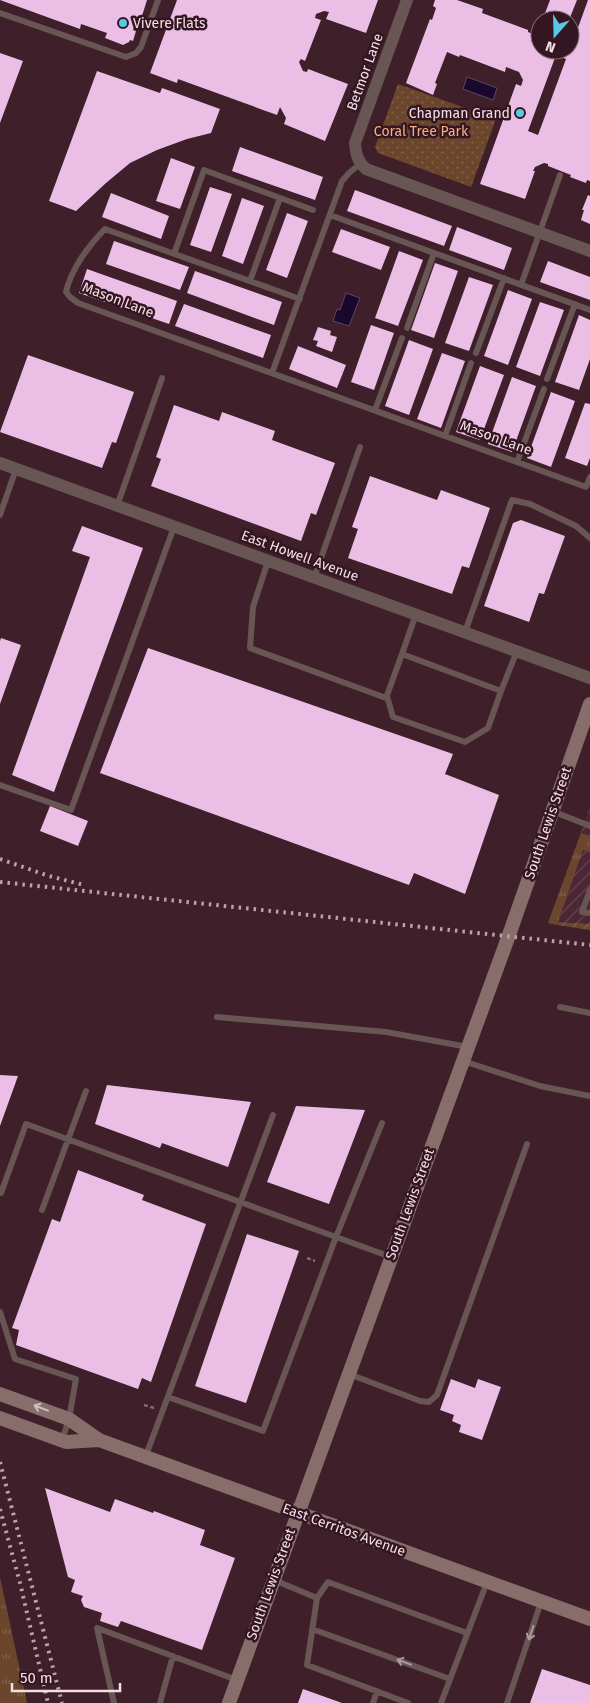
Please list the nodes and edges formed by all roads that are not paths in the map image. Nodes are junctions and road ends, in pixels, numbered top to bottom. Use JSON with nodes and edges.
{"nodes":[{"id":1,"x":158,"y":0,"type":"edge"},
{"id":2,"x":407,"y":0,"type":"edge"},
{"id":3,"x":0,"y":13,"type":"edge"},
{"id":4,"x":358,"y":159,"type":"junction"},
{"id":5,"x":560,"y":175,"type":"dead end"},
{"id":6,"x":280,"y":198,"type":"junction"},
{"id":7,"x":313,"y":210,"type":"dead end"},
{"id":8,"x":330,"y":215,"type":"junction"},
{"id":9,"x":540,"y":233,"type":"junction"},
{"id":10,"x":590,"y":251,"type":"edge"},
{"id":11,"x":434,"y":253,"type":"junction"},
{"id":12,"x":174,"y":254,"type":"junction"},
{"id":13,"x":504,"y":278,"type":"junction"},
{"id":14,"x":250,"y":281,"type":"junction"},
{"id":15,"x":521,"y":285,"type":"junction"},
{"id":16,"x":300,"y":299,"type":"junction"},
{"id":17,"x":575,"y":304,"type":"junction"},
{"id":18,"x":590,"y":310,"type":"edge"},
{"id":19,"x":407,"y":328,"type":"dead end"},
{"id":20,"x":402,"y":338,"type":"dead end"},
{"id":21,"x":476,"y":353,"type":"dead end"},
{"id":22,"x":472,"y":363,"type":"dead end"},
{"id":23,"x":272,"y":374,"type":"junction"},
{"id":24,"x":162,"y":378,"type":"dead end"},
{"id":25,"x":547,"y":378,"type":"dead end"},
{"id":26,"x":544,"y":389,"type":"dead end"},
{"id":27,"x":375,"y":410,"type":"junction"},
{"id":28,"x":445,"y":436,"type":"junction"},
{"id":29,"x":360,"y":448,"type":"dead end"},
{"id":30,"x":517,"y":462,"type":"junction"},
{"id":31,"x":0,"y":464,"type":"edge"},
{"id":32,"x":16,"y":470,"type":"junction"},
{"id":33,"x":590,"y":477,"type":"edge"},
{"id":34,"x":117,"y":506,"type":"junction"},
{"id":35,"x":0,"y":515,"type":"edge"},
{"id":36,"x":174,"y":527,"type":"junction"},
{"id":37,"x":590,"y":538,"type":"edge"},
{"id":38,"x":268,"y":561,"type":"junction"},
{"id":39,"x":314,"y":578,"type":"junction"},
{"id":40,"x":416,"y":614,"type":"junction"},
{"id":41,"x":465,"y":632,"type":"junction"},
{"id":42,"x":517,"y":651,"type":"junction"},
{"id":43,"x":402,"y":654,"type":"junction"},
{"id":44,"x":590,"y":678,"type":"edge"},
{"id":45,"x":501,"y":690,"type":"junction"},
{"id":46,"x":387,"y":696,"type":"junction"},
{"id":47,"x":590,"y":704,"type":"edge"},
{"id":48,"x":0,"y":785,"type":"edge"},
{"id":49,"x":552,"y":811,"type":"junction"},
{"id":50,"x":590,"y":826,"type":"edge"},
{"id":51,"x":590,"y":890,"type":"edge"},
{"id":52,"x":590,"y":913,"type":"edge"},
{"id":53,"x":560,"y":1007,"type":"dead end"},
{"id":54,"x":590,"y":1013,"type":"edge"},
{"id":55,"x":216,"y":1017,"type":"dead end"},
{"id":56,"x":468,"y":1047,"type":"junction"},
{"id":57,"x":463,"y":1060,"type":"junction"},
{"id":58,"x":86,"y":1091,"type":"dead end"},
{"id":59,"x":590,"y":1096,"type":"edge"},
{"id":60,"x":273,"y":1115,"type":"dead end"},
{"id":61,"x":382,"y":1124,"type":"dead end"},
{"id":62,"x":68,"y":1139,"type":"junction"},
{"id":63,"x":527,"y":1144,"type":"dead end"},
{"id":64,"x":1,"y":1193,"type":"edge"},
{"id":65,"x":241,"y":1202,"type":"junction"},
{"id":66,"x":42,"y":1210,"type":"dead end"},
{"id":67,"x":336,"y":1237,"type":"junction"},
{"id":68,"x":391,"y":1257,"type":"junction"},
{"id":69,"x":0,"y":1312,"type":"edge"},
{"id":70,"x":348,"y":1373,"type":"junction"},
{"id":71,"x":0,"y":1394,"type":"edge"},
{"id":72,"x":168,"y":1396,"type":"junction"},
{"id":73,"x":0,"y":1418,"type":"edge"},
{"id":74,"x":69,"y":1419,"type":"junction"},
{"id":75,"x":62,"y":1440,"type":"junction"},
{"id":76,"x":99,"y":1440,"type":"junction"},
{"id":77,"x":145,"y":1458,"type":"junction"},
{"id":78,"x":297,"y":1513,"type":"junction"},
{"id":79,"x":273,"y":1579,"type":"junction"},
{"id":80,"x":486,"y":1582,"type":"junction"},
{"id":81,"x":317,"y":1598,"type":"junction"},
{"id":82,"x":541,"y":1602,"type":"junction"},
{"id":83,"x":590,"y":1620,"type":"edge"},
{"id":84,"x":312,"y":1629,"type":"junction"},
{"id":85,"x":467,"y":1633,"type":"junction"},
{"id":86,"x":173,"y":1656,"type":"junction"},
{"id":87,"x":450,"y":1679,"type":"junction"},
{"id":88,"x":237,"y":1680,"type":"junction"},
{"id":89,"x":377,"y":1691,"type":"junction"},
{"id":90,"x":114,"y":1703,"type":"edge"},
{"id":91,"x":160,"y":1703,"type":"edge"},
{"id":92,"x":229,"y":1703,"type":"edge"},
{"id":93,"x":373,"y":1703,"type":"edge"},
{"id":94,"x":408,"y":1703,"type":"edge"},
{"id":95,"x":441,"y":1703,"type":"edge"},
{"id":96,"x":507,"y":1703,"type":"edge"}],
"edges":[{"from":1,"to":3,"type":"lane"},
{"from":2,"to":4,"type":"street","name":"Betmor Lane"},
{"from":4,"to":8,"type":"lane"},
{"from":4,"to":9,"type":"street"},
{"from":5,"to":9,"type":"lane"},
{"from":6,"to":7,"type":"lane"},
{"from":6,"to":12,"type":"lane"},
{"from":6,"to":14,"type":"lane"},
{"from":8,"to":11,"type":"lane"},
{"from":8,"to":16,"type":"lane"},
{"from":9,"to":10,"type":"street"},
{"from":9,"to":15,"type":"lane"},
{"from":11,"to":13,"type":"lane"},
{"from":11,"to":19,"type":"lane"},
{"from":12,"to":14,"type":"lane","name":"Mason Lane"},
{"from":12,"to":23,"type":"lane","name":"Mason Lane"},
{"from":13,"to":15,"type":"lane"},
{"from":13,"to":21,"type":"lane"},
{"from":14,"to":16,"type":"lane","name":"Mason Lane"},
{"from":15,"to":17,"type":"lane"},
{"from":16,"to":23,"type":"lane"},
{"from":17,"to":18,"type":"lane"},
{"from":17,"to":25,"type":"lane"},
{"from":20,"to":27,"type":"lane"},
{"from":22,"to":28,"type":"lane"},
{"from":23,"to":27,"type":"lane","name":"Mason Lane"},
{"from":24,"to":34,"type":"lane"},
{"from":26,"to":30,"type":"lane"},
{"from":27,"to":28,"type":"lane","name":"Mason Lane"},
{"from":28,"to":30,"type":"lane","name":"Mason Lane"},
{"from":29,"to":39,"type":"lane"},
{"from":30,"to":33,"type":"lane","name":"Mason Lane"},
{"from":31,"to":32,"type":"street","name":"East Howell Avenue"},
{"from":32,"to":34,"type":"street","name":"East Howell Avenue"},
{"from":32,"to":35,"type":"lane"},
{"from":34,"to":36,"type":"street","name":"East Howell Avenue"},
{"from":36,"to":38,"type":"street","name":"East Howell Avenue"},
{"from":36,"to":48,"type":"lane"},
{"from":37,"to":41,"type":"lane"},
{"from":38,"to":39,"type":"street","name":"East Howell Avenue"},
{"from":38,"to":46,"type":"lane"},
{"from":39,"to":40,"type":"street","name":"East Howell Avenue"},
{"from":40,"to":41,"type":"street","name":"East Howell Avenue"},
{"from":40,"to":43,"type":"lane"},
{"from":41,"to":42,"type":"street","name":"East Howell Avenue"},
{"from":42,"to":44,"type":"street","name":"East Howell Avenue"},
{"from":42,"to":45,"type":"lane"},
{"from":43,"to":45,"type":"lane"},
{"from":43,"to":46,"type":"lane"},
{"from":45,"to":46,"type":"lane"},
{"from":47,"to":49,"type":"main road","name":"South Lewis Street"},
{"from":49,"to":50,"type":"lane"},
{"from":49,"to":56,"type":"main road","name":"South Lewis Street"},
{"from":51,"to":52,"type":"lane"},
{"from":53,"to":54,"type":"lane"},
{"from":55,"to":56,"type":"lane"},
{"from":56,"to":57,"type":"main road","name":"South Lewis Street"},
{"from":57,"to":59,"type":"lane"},
{"from":57,"to":68,"type":"main road","name":"South Lewis Street"},
{"from":58,"to":62,"type":"lane"},
{"from":60,"to":65,"type":"lane"},
{"from":61,"to":67,"type":"lane"},
{"from":62,"to":64,"type":"lane"},
{"from":62,"to":65,"type":"lane"},
{"from":62,"to":66,"type":"lane"},
{"from":63,"to":70,"type":"lane"},
{"from":65,"to":67,"type":"lane"},
{"from":65,"to":72,"type":"lane"},
{"from":67,"to":68,"type":"lane"},
{"from":67,"to":72,"type":"lane"},
{"from":68,"to":70,"type":"main road","name":"South Lewis Street"},
{"from":69,"to":74,"type":"lane"},
{"from":70,"to":78,"type":"main road","name":"South Lewis Street"},
{"from":74,"to":71,"type":"main road","name":"East Cerritos Avenue","one_way":true},
{"from":72,"to":77,"type":"lane"},
{"from":73,"to":75,"type":"main road","name":"East Cerritos Avenue"},
{"from":74,"to":75,"type":"lane"},
{"from":74,"to":76,"type":"main road","name":"East Cerritos Avenue"},
{"from":75,"to":76,"type":"main road","name":"East Cerritos Avenue"},
{"from":76,"to":77,"type":"main road","name":"East Cerritos Avenue"},
{"from":77,"to":78,"type":"main road","name":"East Cerritos Avenue"},
{"from":78,"to":79,"type":"main road","name":"South Lewis Street"},
{"from":78,"to":80,"type":"main road","name":"East Cerritos Avenue"},
{"from":79,"to":81,"type":"lane"},
{"from":79,"to":88,"type":"main road","name":"South Lewis Street"},
{"from":80,"to":82,"type":"main road","name":"East Cerritos Avenue"},
{"from":80,"to":85,"type":"lane"},
{"from":81,"to":84,"type":"lane"},
{"from":81,"to":85,"type":"lane"},
{"from":82,"to":83,"type":"main road","name":"East Cerritos Avenue"},
{"from":82,"to":96,"type":"lane","one_way":true},
{"from":87,"to":84,"type":"lane","one_way":true},
{"from":84,"to":89,"type":"lane"},
{"from":85,"to":87,"type":"lane"},
{"from":86,"to":88,"type":"lane"},
{"from":86,"to":90,"type":"lane"},
{"from":86,"to":91,"type":"lane"},
{"from":87,"to":95,"type":"lane"},
{"from":88,"to":92,"type":"main road","name":"South Lewis Street"},
{"from":89,"to":93,"type":"lane"},
{"from":89,"to":94,"type":"lane"}]}
